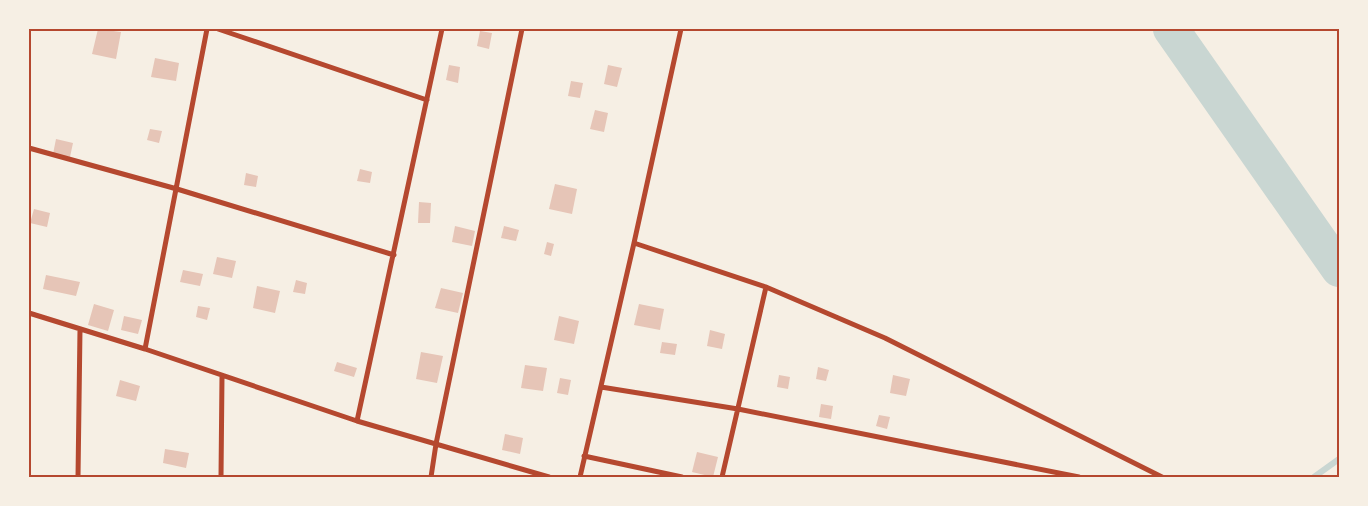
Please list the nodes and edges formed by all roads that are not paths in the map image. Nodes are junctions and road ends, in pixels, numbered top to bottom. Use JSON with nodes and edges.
{"nodes":[{"id":1,"x":207,"y":29,"type":"edge"},
{"id":2,"x":218,"y":29,"type":"edge"},
{"id":3,"x":442,"y":29,"type":"edge"},
{"id":4,"x":522,"y":29,"type":"edge"},
{"id":5,"x":681,"y":29,"type":"edge"},
{"id":6,"x":428,"y":100,"type":"junction"},
{"id":7,"x":29,"y":148,"type":"edge"},
{"id":8,"x":177,"y":189,"type":"junction"},
{"id":9,"x":634,"y":243,"type":"junction"},
{"id":10,"x":394,"y":255,"type":"junction"},
{"id":11,"x":766,"y":287,"type":"junction"},
{"id":12,"x":29,"y":313,"type":"edge"},
{"id":13,"x":80,"y":329,"type":"junction"},
{"id":14,"x":145,"y":349,"type":"junction"},
{"id":15,"x":222,"y":376,"type":"junction"},
{"id":16,"x":600,"y":386,"type":"junction"},
{"id":17,"x":738,"y":409,"type":"junction"},
{"id":18,"x":357,"y":421,"type":"junction"},
{"id":19,"x":436,"y":444,"type":"junction"},
{"id":20,"x":584,"y":456,"type":"junction"},
{"id":21,"x":78,"y":477,"type":"edge"},
{"id":22,"x":221,"y":477,"type":"edge"},
{"id":23,"x":431,"y":477,"type":"edge"},
{"id":24,"x":549,"y":477,"type":"edge"},
{"id":25,"x":580,"y":477,"type":"edge"},
{"id":26,"x":682,"y":477,"type":"edge"},
{"id":27,"x":722,"y":477,"type":"edge"},
{"id":28,"x":1079,"y":477,"type":"edge"},
{"id":29,"x":1162,"y":477,"type":"edge"}],
"edges":[{"from":1,"to":8,"type":"street"},
{"from":2,"to":6,"type":"street"},
{"from":3,"to":6,"type":"street"},
{"from":4,"to":19,"type":"street"},
{"from":5,"to":9,"type":"street"},
{"from":6,"to":10,"type":"street"},
{"from":7,"to":8,"type":"street"},
{"from":8,"to":10,"type":"street"},
{"from":8,"to":14,"type":"street"},
{"from":9,"to":11,"type":"street"},
{"from":9,"to":16,"type":"street"},
{"from":10,"to":18,"type":"street"},
{"from":11,"to":17,"type":"street"},
{"from":11,"to":29,"type":"street"},
{"from":12,"to":13,"type":"street"},
{"from":13,"to":14,"type":"street"},
{"from":13,"to":21,"type":"street"},
{"from":14,"to":15,"type":"street"},
{"from":15,"to":18,"type":"street"},
{"from":15,"to":22,"type":"street"},
{"from":16,"to":17,"type":"street"},
{"from":16,"to":20,"type":"street"},
{"from":17,"to":27,"type":"street"},
{"from":17,"to":28,"type":"street"},
{"from":18,"to":19,"type":"street"},
{"from":19,"to":23,"type":"street"},
{"from":19,"to":24,"type":"street"},
{"from":20,"to":25,"type":"street"},
{"from":20,"to":26,"type":"street"}]}
